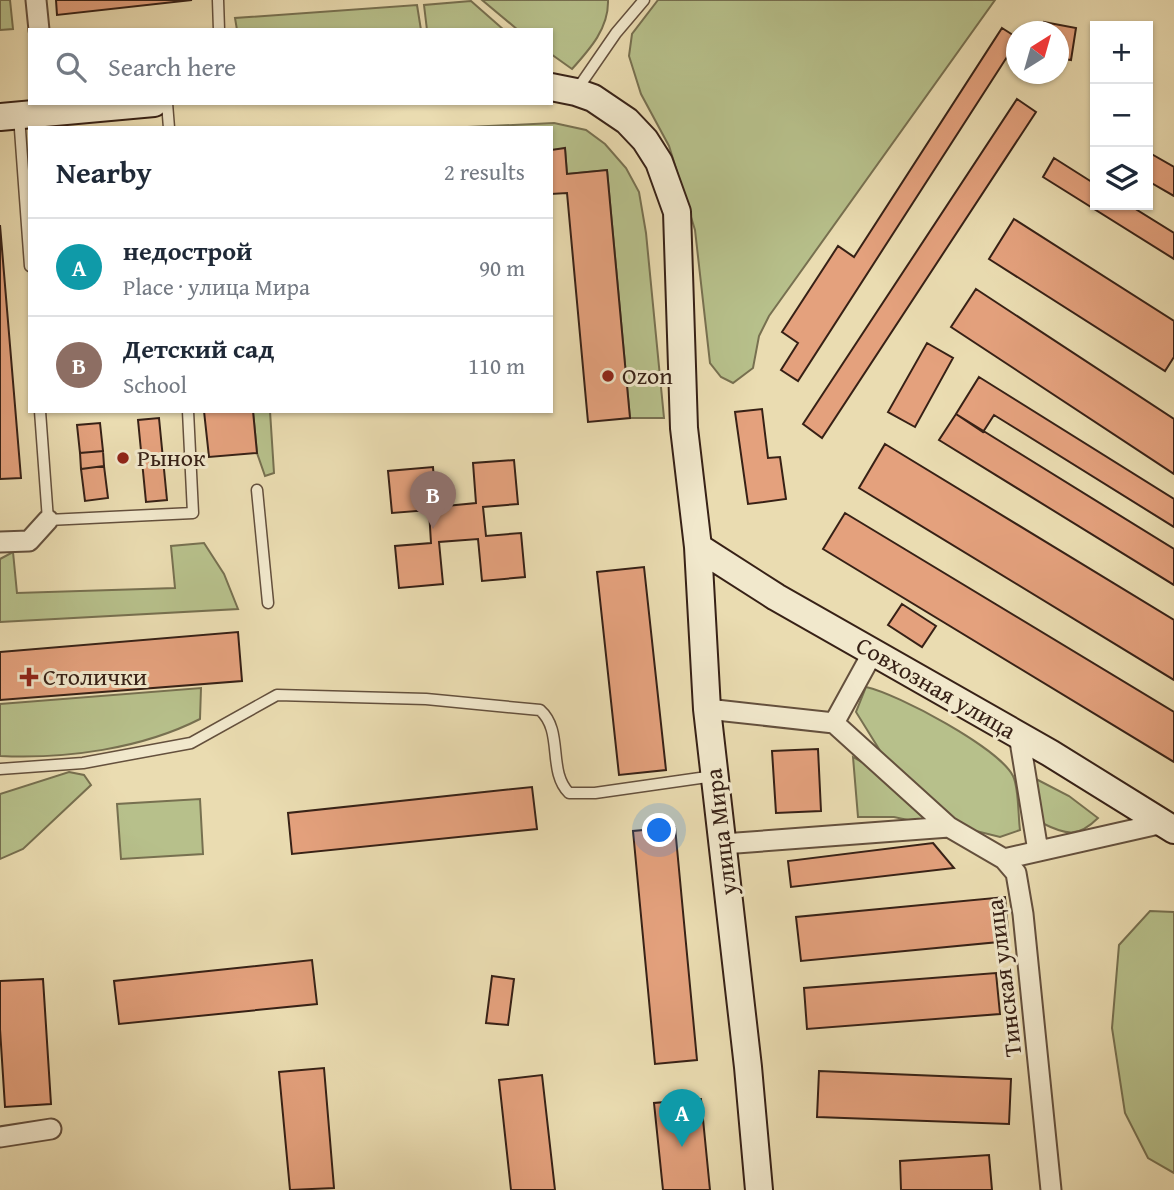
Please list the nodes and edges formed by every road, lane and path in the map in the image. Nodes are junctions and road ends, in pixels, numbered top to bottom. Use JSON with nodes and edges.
{"nodes":[{"id":1,"x":36,"y":0,"type":"edge"},
{"id":2,"x":218,"y":0,"type":"edge"},
{"id":3,"x":644,"y":0,"type":"edge"},
{"id":4,"x":39,"y":28,"type":"edge"},
{"id":5,"x":219,"y":28,"type":"edge"},
{"id":6,"x":564,"y":89,"type":"edge"},
{"id":7,"x":120,"y":105,"type":"edge"},
{"id":8,"x":167,"y":105,"type":"edge"},
{"id":9,"x":16,"y":111,"type":"edge"},
{"id":10,"x":169,"y":126,"type":"edge"},
{"id":11,"x":28,"y":244,"type":"edge"},
{"id":12,"x":40,"y":413,"type":"edge"},
{"id":13,"x":188,"y":413,"type":"edge"},
{"id":14,"x":257,"y":490,"type":"dead end"},
{"id":15,"x":48,"y":520,"type":"junction"},
{"id":16,"x":0,"y":542,"type":"edge"},
{"id":17,"x":698,"y":547,"type":"junction"},
{"id":18,"x":268,"y":603,"type":"dead end"},
{"id":19,"x":873,"y":652,"type":"junction"},
{"id":20,"x":707,"y":709,"type":"junction"},
{"id":21,"x":834,"y":723,"type":"junction"},
{"id":22,"x":1019,"y":735,"type":"junction"},
{"id":23,"x":0,"y":769,"type":"edge"},
{"id":24,"x":714,"y":776,"type":"junction"},
{"id":25,"x":1169,"y":826,"type":"edge"},
{"id":26,"x":949,"y":827,"type":"junction"},
{"id":27,"x":723,"y":844,"type":"junction"},
{"id":28,"x":1038,"y":851,"type":"junction"},
{"id":29,"x":1004,"y":859,"type":"junction"},
{"id":30,"x":51,"y":1129,"type":"dead end"},
{"id":31,"x":0,"y":1137,"type":"edge"},
{"id":32,"x":759,"y":1190,"type":"edge"},
{"id":33,"x":1051,"y":1190,"type":"edge"}],
"edges":[{"from":1,"to":4,"type":"street"},
{"from":2,"to":5,"type":"lane"},
{"from":3,"to":6,"type":"lane"},
{"from":6,"to":17,"type":"main road","name":"улица Мира"},
{"from":7,"to":9,"type":"main road"},
{"from":8,"to":10,"type":"lane"},
{"from":9,"to":11,"type":"lane"},
{"from":12,"to":15,"type":"lane"},
{"from":13,"to":15,"type":"lane"},
{"from":14,"to":18,"type":"lane"},
{"from":15,"to":16,"type":"street"},
{"from":17,"to":19,"type":"main road","name":"Совхозная улица"},
{"from":17,"to":20,"type":"main road","name":"улица Мира"},
{"from":19,"to":21,"type":"street"},
{"from":19,"to":22,"type":"main road","name":"Совхозная улица"},
{"from":20,"to":21,"type":"street"},
{"from":20,"to":24,"type":"main road","name":"улица Мира"},
{"from":21,"to":26,"type":"street"},
{"from":22,"to":25,"type":"main road","name":"Совхозная улица"},
{"from":22,"to":28,"type":"street"},
{"from":23,"to":24,"type":"lane"},
{"from":24,"to":27,"type":"main road","name":"улица Мира"},
{"from":25,"to":28,"type":"street"},
{"from":26,"to":27,"type":"street"},
{"from":26,"to":29,"type":"street"},
{"from":27,"to":32,"type":"main road","name":"улица Мира"},
{"from":28,"to":29,"type":"street"},
{"from":29,"to":33,"type":"street","name":"Тинская улица"},
{"from":30,"to":31,"type":"street"}]}
